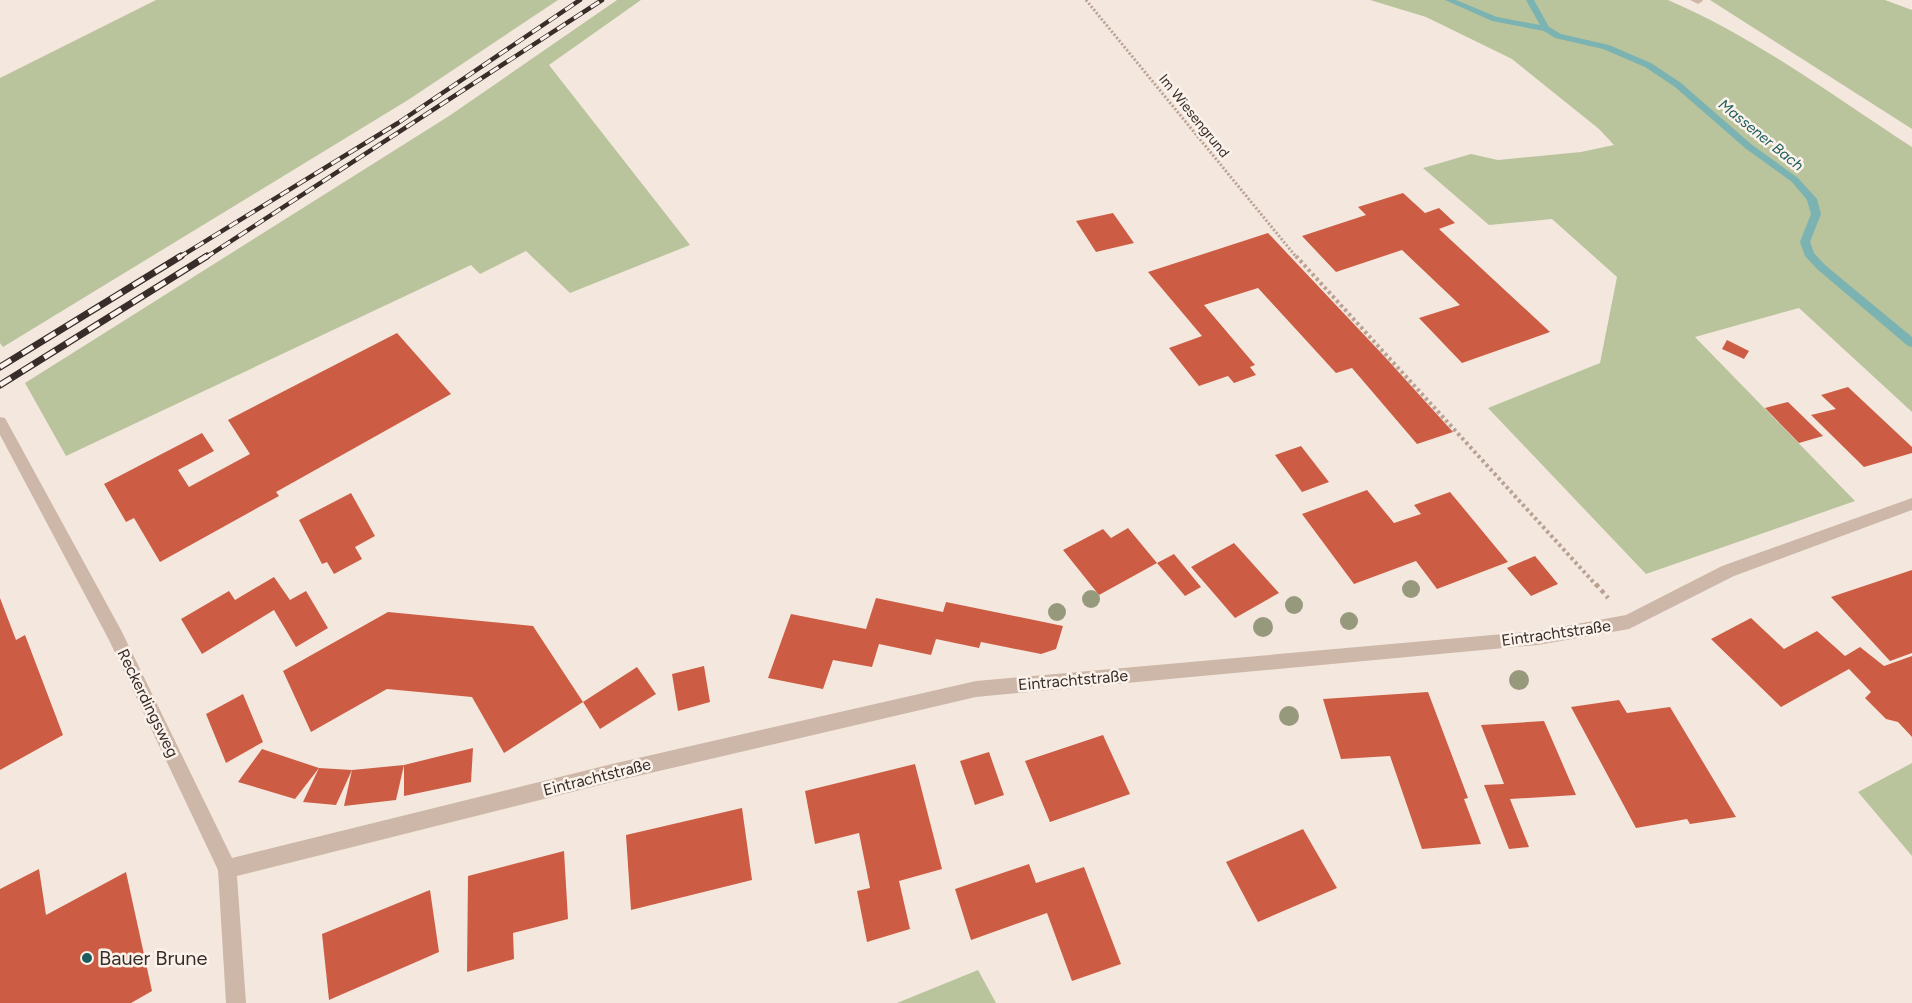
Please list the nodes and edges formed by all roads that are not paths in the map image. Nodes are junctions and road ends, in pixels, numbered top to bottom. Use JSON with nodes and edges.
{"nodes":[{"id":1,"x":0,"y":422,"type":"edge"},
{"id":2,"x":1912,"y":504,"type":"edge"},
{"id":3,"x":227,"y":869,"type":"junction"},
{"id":4,"x":236,"y":1003,"type":"edge"}],
"edges":[{"from":1,"to":3,"type":"street","name":"Reckerdingsweg"},
{"from":2,"to":3,"type":"street","name":"Eintrachtstraße"},
{"from":3,"to":4,"type":"street","name":"Reckerdingsweg"}]}
